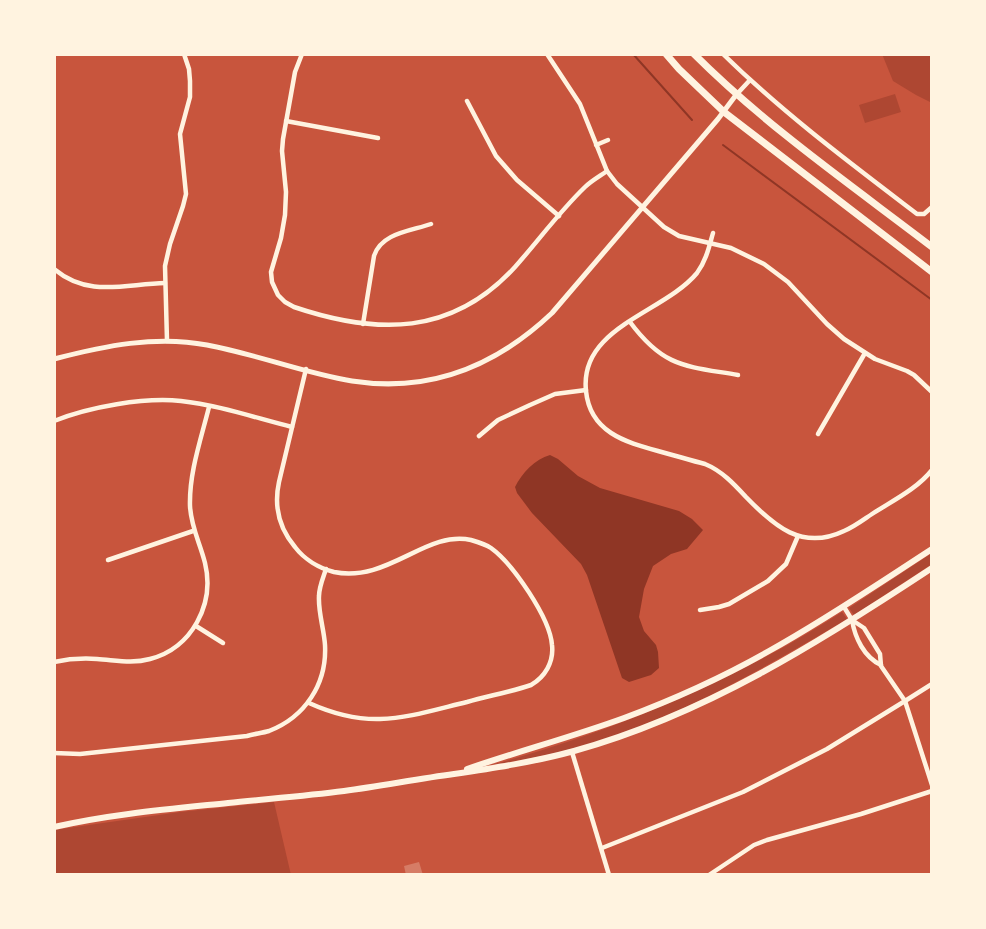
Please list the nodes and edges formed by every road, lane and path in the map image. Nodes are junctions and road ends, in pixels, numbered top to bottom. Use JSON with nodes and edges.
{"nodes":[{"id":1,"x":184,"y":54,"type":"edge"},
{"id":2,"x":302,"y":54,"type":"edge"},
{"id":3,"x":547,"y":54,"type":"edge"},
{"id":4,"x":666,"y":54,"type":"edge"},
{"id":5,"x":694,"y":54,"type":"edge"},
{"id":6,"x":723,"y":54,"type":"edge"},
{"id":7,"x":750,"y":80,"type":"junction"},
{"id":8,"x":736,"y":94,"type":"junction"},
{"id":9,"x":467,"y":101,"type":"dead end"},
{"id":10,"x":724,"y":112,"type":"junction"},
{"id":11,"x":286,"y":121,"type":"junction"},
{"id":12,"x":378,"y":138,"type":"dead end"},
{"id":13,"x":608,"y":140,"type":"dead end"},
{"id":14,"x":596,"y":145,"type":"junction"},
{"id":15,"x":607,"y":171,"type":"junction"},
{"id":16,"x":932,"y":207,"type":"edge"},
{"id":17,"x":643,"y":208,"type":"junction"},
{"id":18,"x":559,"y":216,"type":"junction"},
{"id":19,"x":431,"y":224,"type":"dead end"},
{"id":20,"x":713,"y":233,"type":"dead end"},
{"id":21,"x":710,"y":243,"type":"junction"},
{"id":22,"x":932,"y":247,"type":"edge"},
{"id":23,"x":54,"y":268,"type":"edge"},
{"id":24,"x":932,"y":272,"type":"edge"},
{"id":25,"x":165,"y":283,"type":"junction"},
{"id":26,"x":631,"y":322,"type":"junction"},
{"id":27,"x":363,"y":324,"type":"junction"},
{"id":28,"x":167,"y":341,"type":"junction"},
{"id":29,"x":865,"y":354,"type":"junction"},
{"id":30,"x":54,"y":359,"type":"edge"},
{"id":31,"x":306,"y":369,"type":"junction"},
{"id":32,"x":738,"y":376,"type":"dead end"},
{"id":33,"x":586,"y":390,"type":"junction"},
{"id":34,"x":932,"y":392,"type":"edge"},
{"id":35,"x":209,"y":407,"type":"junction"},
{"id":36,"x":54,"y":421,"type":"edge"},
{"id":37,"x":292,"y":427,"type":"junction"},
{"id":38,"x":818,"y":434,"type":"dead end"},
{"id":39,"x":479,"y":436,"type":"dead end"},
{"id":40,"x":932,"y":470,"type":"edge"},
{"id":41,"x":193,"y":531,"type":"junction"},
{"id":42,"x":798,"y":536,"type":"junction"},
{"id":43,"x":932,"y":549,"type":"edge"},
{"id":44,"x":108,"y":560,"type":"dead end"},
{"id":45,"x":326,"y":569,"type":"junction"},
{"id":46,"x":932,"y":569,"type":"edge"},
{"id":47,"x":844,"y":607,"type":"junction"},
{"id":48,"x":700,"y":610,"type":"dead end"},
{"id":49,"x":852,"y":620,"type":"junction"},
{"id":50,"x":196,"y":626,"type":"junction"},
{"id":51,"x":223,"y":643,"type":"dead end"},
{"id":52,"x":54,"y":662,"type":"edge"},
{"id":53,"x":881,"y":666,"type":"junction"},
{"id":54,"x":932,"y":684,"type":"edge"},
{"id":55,"x":905,"y":701,"type":"junction"},
{"id":56,"x":309,"y":702,"type":"junction"},
{"id":57,"x":572,"y":752,"type":"junction"},
{"id":58,"x":54,"y":753,"type":"edge"},
{"id":59,"x":455,"y":773,"type":"junction"},
{"id":60,"x":932,"y":785,"type":"edge"},
{"id":61,"x":932,"y":792,"type":"edge"},
{"id":62,"x":54,"y":827,"type":"edge"},
{"id":63,"x":602,"y":848,"type":"junction"},
{"id":64,"x":609,"y":875,"type":"edge"},
{"id":65,"x":709,"y":875,"type":"edge"}],
"edges":[{"from":1,"to":25,"type":"street"},
{"from":2,"to":11,"type":"street"},
{"from":3,"to":14,"type":"street"},
{"from":4,"to":10,"type":"main road"},
{"from":5,"to":8,"type":"main road"},
{"from":6,"to":7,"type":"street"},
{"from":7,"to":8,"type":"street"},
{"from":7,"to":16,"type":"street"},
{"from":8,"to":10,"type":"street"},
{"from":8,"to":22,"type":"main road"},
{"from":9,"to":18,"type":"street"},
{"from":10,"to":17,"type":"street"},
{"from":10,"to":24,"type":"main road"},
{"from":11,"to":12,"type":"street"},
{"from":11,"to":27,"type":"street"},
{"from":13,"to":14,"type":"street"},
{"from":14,"to":15,"type":"street"},
{"from":15,"to":17,"type":"street"},
{"from":15,"to":18,"type":"street"},
{"from":17,"to":21,"type":"street"},
{"from":17,"to":31,"type":"street"},
{"from":18,"to":27,"type":"street"},
{"from":19,"to":27,"type":"street"},
{"from":20,"to":21,"type":"street"},
{"from":21,"to":26,"type":"street"},
{"from":21,"to":29,"type":"street"},
{"from":23,"to":25,"type":"street"},
{"from":25,"to":28,"type":"street"},
{"from":26,"to":32,"type":"street"},
{"from":26,"to":33,"type":"street"},
{"from":28,"to":30,"type":"street"},
{"from":28,"to":31,"type":"street"},
{"from":29,"to":34,"type":"street"},
{"from":29,"to":38,"type":"street"},
{"from":31,"to":37,"type":"street"},
{"from":33,"to":39,"type":"street"},
{"from":33,"to":42,"type":"street"},
{"from":35,"to":36,"type":"street"},
{"from":35,"to":37,"type":"street"},
{"from":35,"to":41,"type":"street"},
{"from":37,"to":45,"type":"street"},
{"from":40,"to":42,"type":"street"},
{"from":41,"to":44,"type":"street"},
{"from":41,"to":50,"type":"street"},
{"from":42,"to":48,"type":"street"},
{"from":43,"to":47,"type":"main road"},
{"from":45,"to":56,"type":"street"},
{"from":45,"to":56,"type":"street"},
{"from":46,"to":49,"type":"main road"},
{"from":47,"to":49,"type":"street"},
{"from":47,"to":59,"type":"main road"},
{"from":49,"to":53,"type":"street"},
{"from":49,"to":53,"type":"street"},
{"from":49,"to":57,"type":"main road"},
{"from":50,"to":51,"type":"street"},
{"from":50,"to":52,"type":"street"},
{"from":53,"to":55,"type":"street"},
{"from":54,"to":55,"type":"street"},
{"from":55,"to":60,"type":"street"},
{"from":55,"to":63,"type":"street"},
{"from":56,"to":58,"type":"street"},
{"from":57,"to":59,"type":"main road"},
{"from":57,"to":63,"type":"street"},
{"from":59,"to":62,"type":"main road"},
{"from":61,"to":65,"type":"street"},
{"from":63,"to":64,"type":"street"}]}
